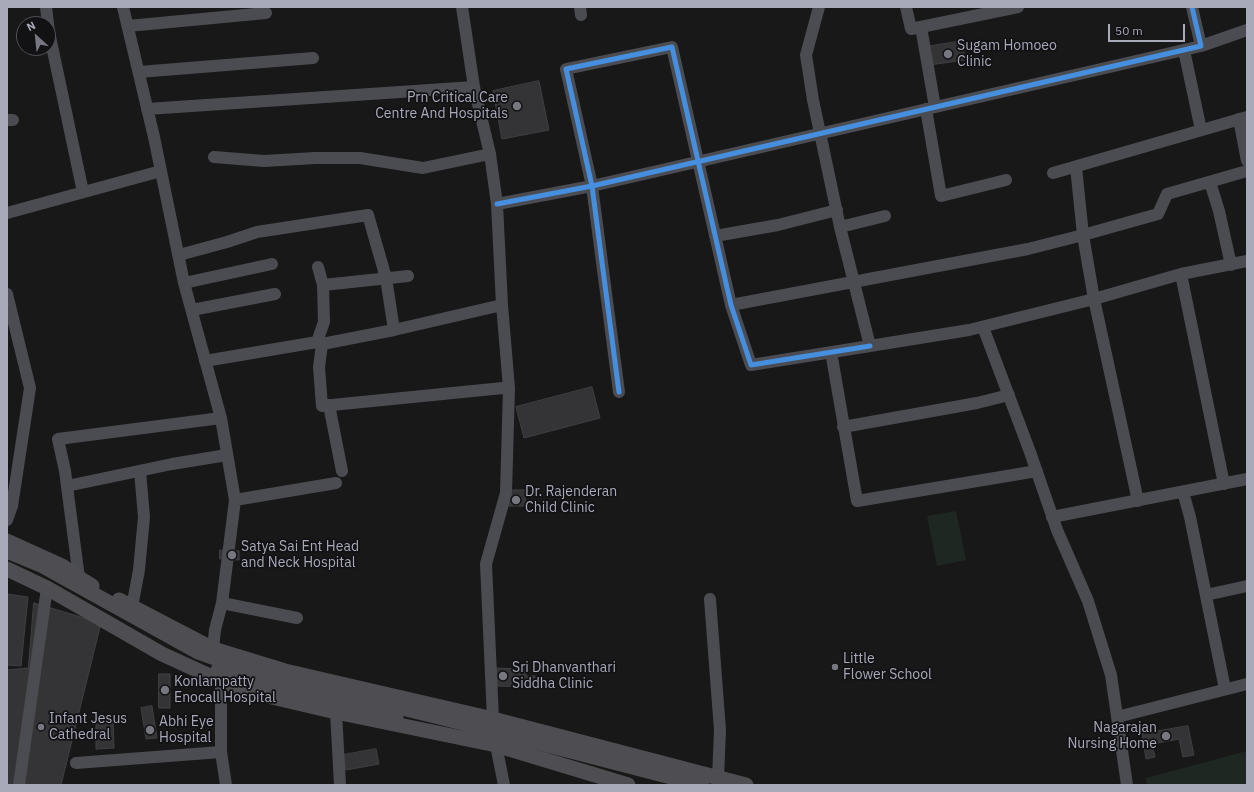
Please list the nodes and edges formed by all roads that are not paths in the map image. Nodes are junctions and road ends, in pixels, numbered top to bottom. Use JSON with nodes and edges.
{"nodes":[{"id":1,"x":46,"y":7,"type":"edge"},
{"id":2,"x":123,"y":7,"type":"edge"},
{"id":3,"x":462,"y":7,"type":"edge"},
{"id":4,"x":819,"y":7,"type":"edge"},
{"id":5,"x":906,"y":7,"type":"edge"},
{"id":6,"x":1018,"y":7,"type":"edge"},
{"id":7,"x":1192,"y":7,"type":"edge"},
{"id":8,"x":266,"y":13,"type":"dead end"},
{"id":9,"x":128,"y":26,"type":"junction"},
{"id":10,"x":921,"y":27,"type":"junction"},
{"id":11,"x":1247,"y":30,"type":"edge"},
{"id":12,"x":1201,"y":46,"type":"junction"},
{"id":13,"x":1184,"y":50,"type":"junction"},
{"id":14,"x":312,"y":58,"type":"dead end"},
{"id":15,"x":139,"y":72,"type":"junction"},
{"id":16,"x":474,"y":87,"type":"junction"},
{"id":17,"x":930,"y":108,"type":"junction"},
{"id":18,"x":147,"y":109,"type":"junction"},
{"id":19,"x":1243,"y":118,"type":"edge"},
{"id":20,"x":1201,"y":130,"type":"junction"},
{"id":21,"x":819,"y":133,"type":"junction"},
{"id":22,"x":490,"y":154,"type":"junction"},
{"id":23,"x":214,"y":157,"type":"dead end"},
{"id":24,"x":697,"y":161,"type":"junction"},
{"id":25,"x":1247,"y":161,"type":"edge"},
{"id":26,"x":1076,"y":167,"type":"junction"},
{"id":27,"x":161,"y":171,"type":"junction"},
{"id":28,"x":1247,"y":171,"type":"edge"},
{"id":29,"x":1053,"y":173,"type":"dead end"},
{"id":30,"x":1006,"y":180,"type":"dead end"},
{"id":31,"x":1210,"y":182,"type":"junction"},
{"id":32,"x":592,"y":186,"type":"junction"},
{"id":33,"x":83,"y":192,"type":"junction"},
{"id":34,"x":497,"y":204,"type":"junction"},
{"id":35,"x":837,"y":210,"type":"junction"},
{"id":36,"x":7,"y":213,"type":"edge"},
{"id":37,"x":885,"y":216,"type":"dead end"},
{"id":38,"x":840,"y":227,"type":"junction"},
{"id":39,"x":1083,"y":235,"type":"junction"},
{"id":40,"x":715,"y":236,"type":"junction"},
{"id":41,"x":179,"y":255,"type":"junction"},
{"id":42,"x":1247,"y":261,"type":"edge"},
{"id":43,"x":272,"y":264,"type":"dead end"},
{"id":44,"x":1231,"y":265,"type":"junction"},
{"id":45,"x":318,"y":267,"type":"dead end"},
{"id":46,"x":1181,"y":274,"type":"junction"},
{"id":47,"x":408,"y":276,"type":"dead end"},
{"id":48,"x":386,"y":278,"type":"junction"},
{"id":49,"x":854,"y":281,"type":"junction"},
{"id":50,"x":184,"y":283,"type":"junction"},
{"id":51,"x":323,"y":285,"type":"junction"},
{"id":52,"x":7,"y":294,"type":"edge"},
{"id":53,"x":275,"y":294,"type":"dead end"},
{"id":54,"x":1094,"y":299,"type":"junction"},
{"id":55,"x":502,"y":305,"type":"junction"},
{"id":56,"x":731,"y":305,"type":"junction"},
{"id":57,"x":192,"y":310,"type":"junction"},
{"id":58,"x":982,"y":327,"type":"junction"},
{"id":59,"x":394,"y":330,"type":"junction"},
{"id":60,"x":319,"y":343,"type":"junction"},
{"id":61,"x":870,"y":346,"type":"junction"},
{"id":62,"x":831,"y":352,"type":"junction"},
{"id":63,"x":205,"y":361,"type":"junction"},
{"id":64,"x":509,"y":388,"type":"junction"},
{"id":65,"x":619,"y":392,"type":"dead end"},
{"id":66,"x":1009,"y":395,"type":"junction"},
{"id":67,"x":329,"y":405,"type":"junction"},
{"id":68,"x":221,"y":418,"type":"junction"},
{"id":69,"x":843,"y":427,"type":"junction"},
{"id":70,"x":227,"y":455,"type":"junction"},
{"id":71,"x":140,"y":471,"type":"junction"},
{"id":72,"x":342,"y":471,"type":"dead end"},
{"id":73,"x":1037,"y":471,"type":"junction"},
{"id":74,"x":1247,"y":480,"type":"edge"},
{"id":75,"x":336,"y":483,"type":"dead end"},
{"id":76,"x":1224,"y":484,"type":"junction"},
{"id":77,"x":67,"y":486,"type":"junction"},
{"id":78,"x":1183,"y":492,"type":"junction"},
{"id":79,"x":235,"y":500,"type":"junction"},
{"id":80,"x":1138,"y":501,"type":"junction"},
{"id":81,"x":1052,"y":517,"type":"junction"},
{"id":82,"x":7,"y":520,"type":"edge"},
{"id":83,"x":7,"y":541,"type":"edge"},
{"id":84,"x":7,"y":551,"type":"edge"},
{"id":85,"x":7,"y":559,"type":"edge"},
{"id":86,"x":7,"y":569,"type":"edge"},
{"id":87,"x":79,"y":578,"type":"junction"},
{"id":88,"x":1247,"y":586,"type":"edge"},
{"id":89,"x":47,"y":588,"type":"junction"},
{"id":90,"x":1206,"y":595,"type":"junction"},
{"id":91,"x":710,"y":600,"type":"dead end"},
{"id":92,"x":222,"y":603,"type":"junction"},
{"id":93,"x":132,"y":607,"type":"junction"},
{"id":94,"x":297,"y":618,"type":"dead end"},
{"id":95,"x":213,"y":649,"type":"junction"},
{"id":96,"x":221,"y":681,"type":"junction"},
{"id":97,"x":1247,"y":684,"type":"edge"},
{"id":98,"x":1225,"y":689,"type":"junction"},
{"id":99,"x":336,"y":712,"type":"junction"},
{"id":100,"x":1117,"y":717,"type":"junction"},
{"id":101,"x":493,"y":719,"type":"junction"},
{"id":102,"x":496,"y":745,"type":"junction"},
{"id":103,"x":221,"y":752,"type":"junction"},
{"id":104,"x":76,"y":763,"type":"dead end"},
{"id":105,"x":718,"y":778,"type":"junction"},
{"id":106,"x":19,"y":785,"type":"edge"},
{"id":107,"x":226,"y":785,"type":"edge"},
{"id":108,"x":340,"y":785,"type":"edge"},
{"id":109,"x":504,"y":785,"type":"edge"},
{"id":110,"x":628,"y":785,"type":"edge"},
{"id":111,"x":664,"y":785,"type":"edge"},
{"id":112,"x":702,"y":785,"type":"edge"},
{"id":113,"x":746,"y":785,"type":"edge"},
{"id":114,"x":1127,"y":785,"type":"edge"}],
"edges":[{"from":1,"to":33,"type":"street"},
{"from":2,"to":9,"type":"street"},
{"from":3,"to":16,"type":"street"},
{"from":4,"to":21,"type":"street"},
{"from":5,"to":10,"type":"street"},
{"from":6,"to":10,"type":"street"},
{"from":7,"to":12,"type":"street"},
{"from":8,"to":9,"type":"street"},
{"from":9,"to":15,"type":"street"},
{"from":10,"to":17,"type":"street"},
{"from":11,"to":12,"type":"street"},
{"from":12,"to":13,"type":"street"},
{"from":13,"to":17,"type":"street"},
{"from":13,"to":20,"type":"street"},
{"from":14,"to":15,"type":"street"},
{"from":15,"to":18,"type":"street"},
{"from":16,"to":18,"type":"street"},
{"from":16,"to":22,"type":"street"},
{"from":17,"to":21,"type":"street"},
{"from":17,"to":30,"type":"street"},
{"from":18,"to":27,"type":"street"},
{"from":19,"to":20,"type":"street"},
{"from":19,"to":25,"type":"street"},
{"from":20,"to":26,"type":"street"},
{"from":21,"to":24,"type":"street"},
{"from":21,"to":35,"type":"street"},
{"from":22,"to":23,"type":"street"},
{"from":22,"to":34,"type":"street"},
{"from":24,"to":32,"type":"street"},
{"from":24,"to":32,"type":"street"},
{"from":24,"to":40,"type":"street"},
{"from":26,"to":29,"type":"street"},
{"from":26,"to":39,"type":"street"},
{"from":27,"to":33,"type":"street"},
{"from":27,"to":41,"type":"street"},
{"from":28,"to":31,"type":"street"},
{"from":31,"to":39,"type":"street"},
{"from":31,"to":44,"type":"street"},
{"from":32,"to":34,"type":"street"},
{"from":32,"to":65,"type":"street"},
{"from":33,"to":36,"type":"street"},
{"from":34,"to":55,"type":"street"},
{"from":35,"to":38,"type":"street"},
{"from":35,"to":40,"type":"street"},
{"from":37,"to":38,"type":"street"},
{"from":38,"to":49,"type":"street"},
{"from":39,"to":49,"type":"street"},
{"from":39,"to":54,"type":"street"},
{"from":40,"to":56,"type":"street"},
{"from":41,"to":48,"type":"street"},
{"from":41,"to":50,"type":"street"},
{"from":42,"to":44,"type":"street"},
{"from":43,"to":50,"type":"street"},
{"from":44,"to":46,"type":"street"},
{"from":45,"to":51,"type":"street"},
{"from":46,"to":54,"type":"street"},
{"from":46,"to":76,"type":"street"},
{"from":47,"to":48,"type":"street"},
{"from":48,"to":51,"type":"street"},
{"from":48,"to":59,"type":"street"},
{"from":49,"to":56,"type":"street"},
{"from":49,"to":61,"type":"street"},
{"from":50,"to":57,"type":"street"},
{"from":51,"to":60,"type":"street"},
{"from":52,"to":82,"type":"street"},
{"from":53,"to":57,"type":"street"},
{"from":54,"to":58,"type":"street"},
{"from":54,"to":80,"type":"street"},
{"from":55,"to":59,"type":"street"},
{"from":55,"to":64,"type":"street"},
{"from":56,"to":62,"type":"street"},
{"from":57,"to":63,"type":"street"},
{"from":58,"to":61,"type":"street"},
{"from":58,"to":66,"type":"street"},
{"from":59,"to":60,"type":"street"},
{"from":60,"to":63,"type":"street"},
{"from":60,"to":67,"type":"street"},
{"from":61,"to":62,"type":"street"},
{"from":62,"to":69,"type":"street"},
{"from":63,"to":68,"type":"street"},
{"from":64,"to":67,"type":"street"},
{"from":64,"to":101,"type":"street"},
{"from":66,"to":69,"type":"street"},
{"from":66,"to":73,"type":"street"},
{"from":67,"to":72,"type":"street"},
{"from":68,"to":70,"type":"street"},
{"from":68,"to":77,"type":"street"},
{"from":69,"to":73,"type":"street"},
{"from":70,"to":71,"type":"street"},
{"from":70,"to":79,"type":"street"},
{"from":71,"to":77,"type":"street"},
{"from":71,"to":93,"type":"street"},
{"from":73,"to":81,"type":"street"},
{"from":74,"to":76,"type":"street"},
{"from":75,"to":79,"type":"street"},
{"from":76,"to":78,"type":"street"},
{"from":77,"to":87,"type":"street"},
{"from":78,"to":80,"type":"street"},
{"from":78,"to":90,"type":"street"},
{"from":79,"to":92,"type":"street"},
{"from":80,"to":81,"type":"street"},
{"from":81,"to":100,"type":"street"},
{"from":83,"to":87,"type":"main road"},
{"from":84,"to":112,"type":"main road","bridge":true},
{"from":85,"to":111,"type":"main road","bridge":true},
{"from":86,"to":89,"type":"main road"},
{"from":87,"to":93,"type":"main road"},
{"from":88,"to":90,"type":"street"},
{"from":89,"to":96,"type":"main road"},
{"from":89,"to":106,"type":"street"},
{"from":90,"to":98,"type":"street"},
{"from":91,"to":105,"type":"street"},
{"from":92,"to":94,"type":"street"},
{"from":92,"to":95,"type":"street"},
{"from":93,"to":95,"type":"main road"},
{"from":95,"to":101,"type":"main road"},
{"from":96,"to":99,"type":"main road"},
{"from":96,"to":103,"type":"street"},
{"from":97,"to":98,"type":"street"},
{"from":98,"to":100,"type":"street"},
{"from":99,"to":102,"type":"main road"},
{"from":99,"to":108,"type":"street"},
{"from":100,"to":114,"type":"street"},
{"from":101,"to":102,"type":"street"},
{"from":101,"to":105,"type":"main road"},
{"from":102,"to":109,"type":"street"},
{"from":102,"to":110,"type":"main road"},
{"from":103,"to":104,"type":"street"},
{"from":103,"to":107,"type":"street"},
{"from":105,"to":113,"type":"main road"}]}
